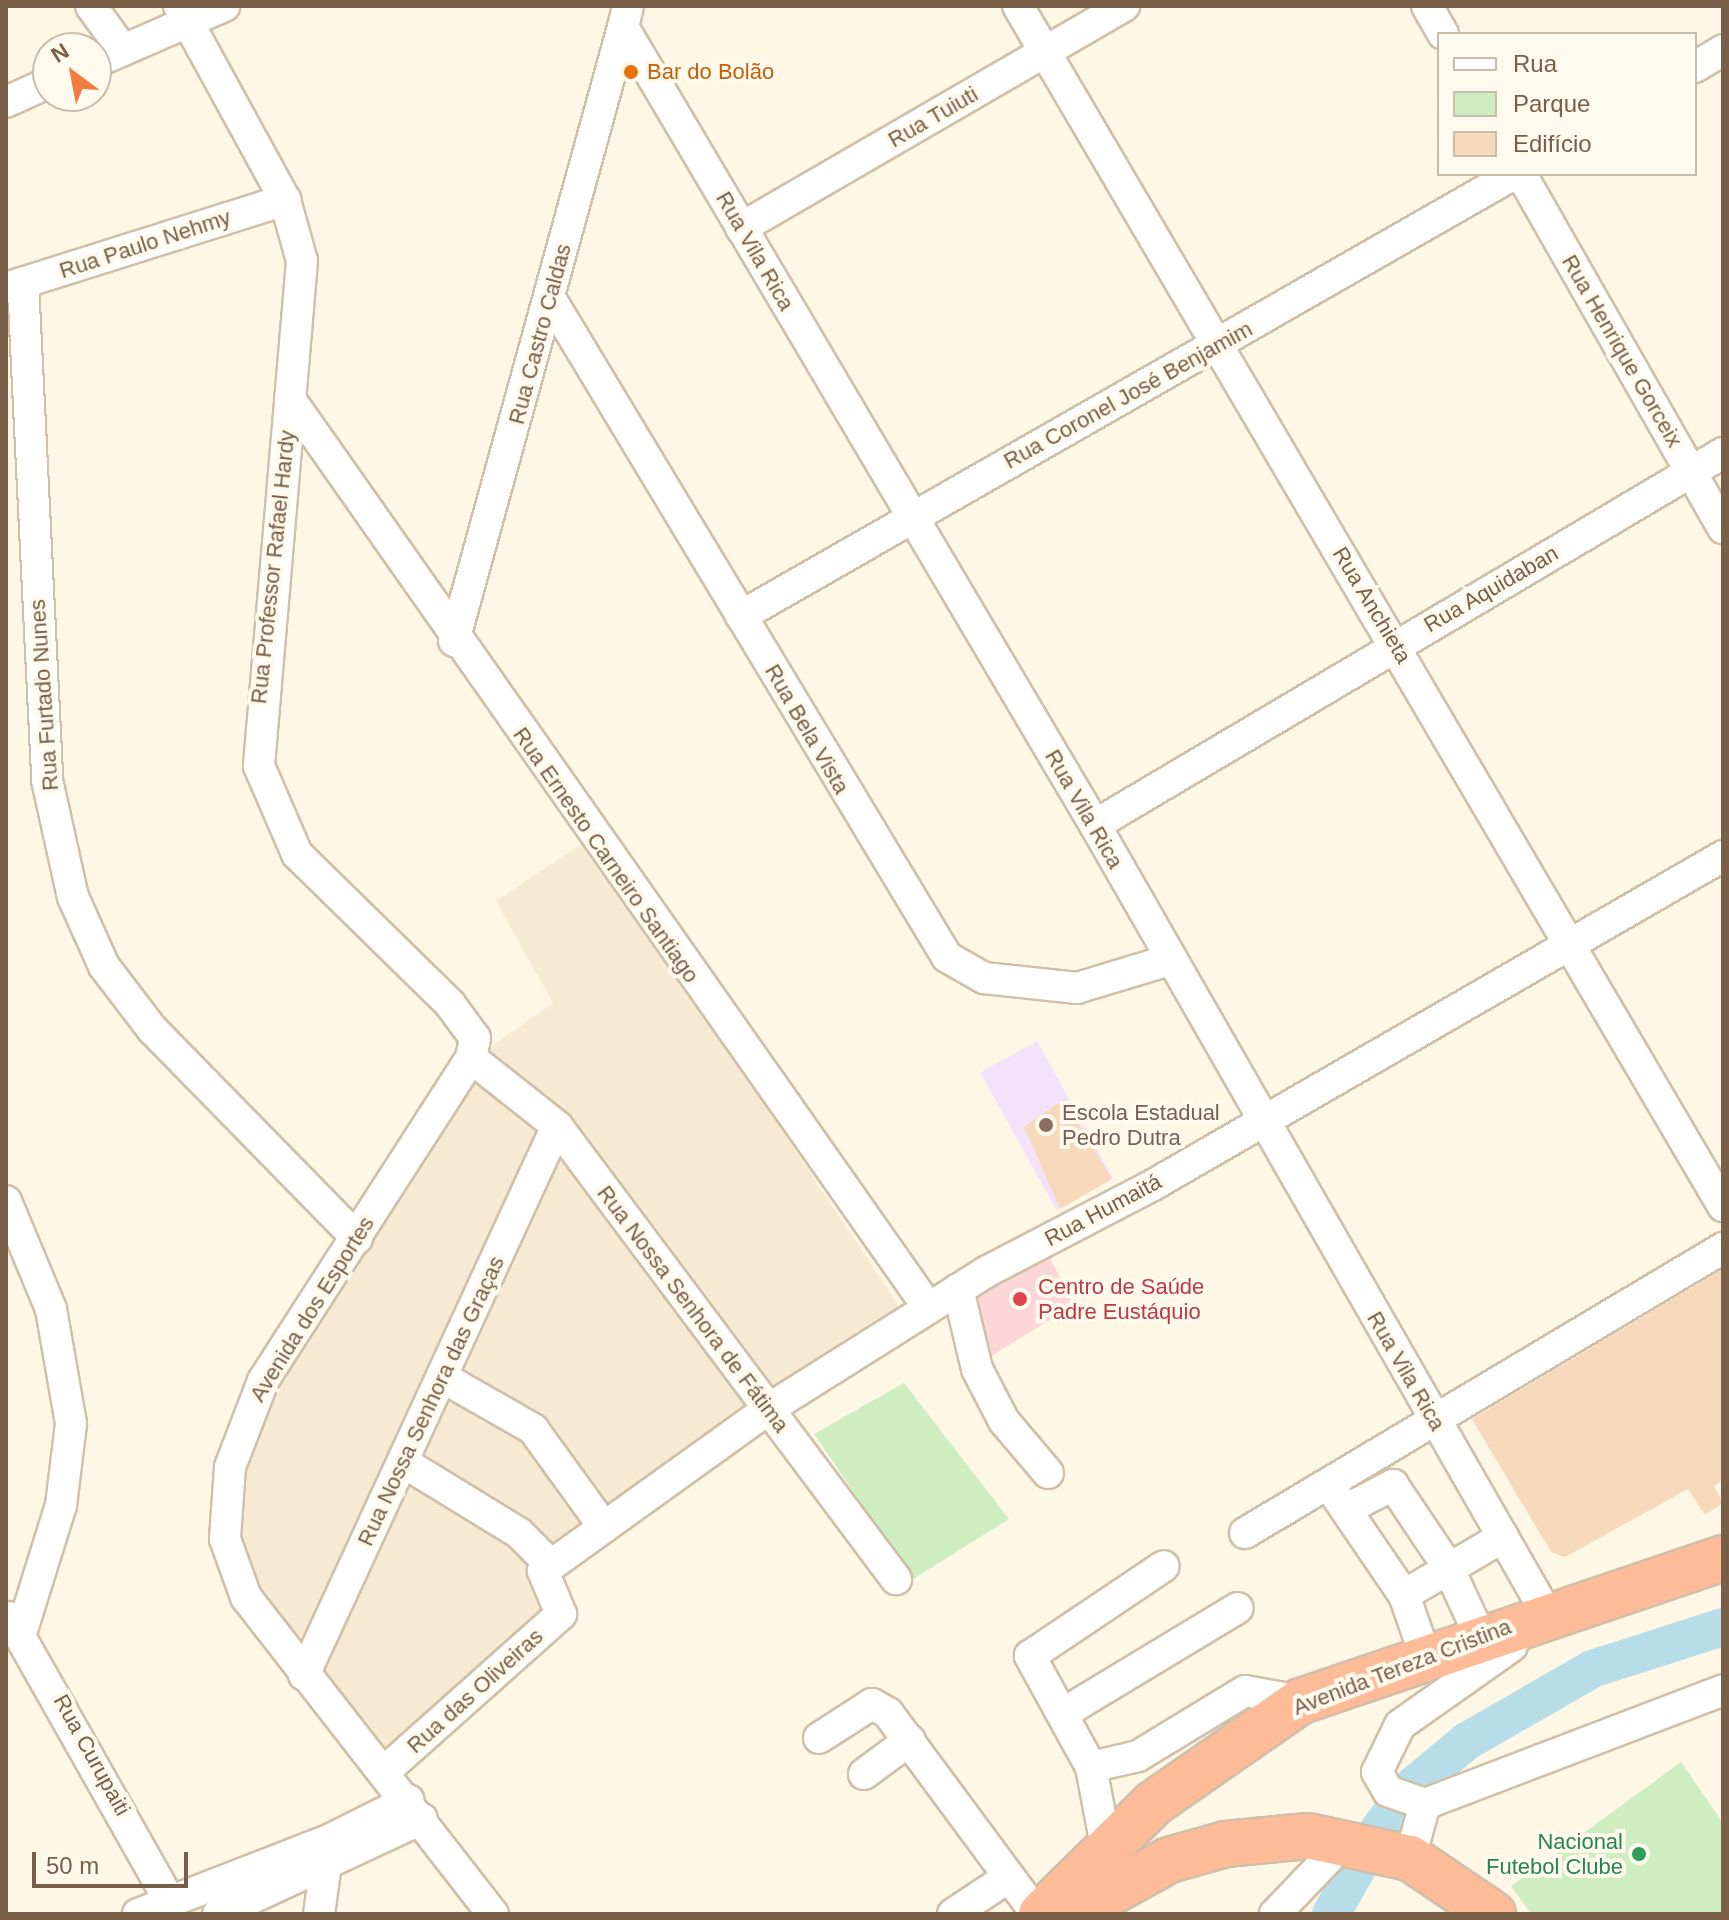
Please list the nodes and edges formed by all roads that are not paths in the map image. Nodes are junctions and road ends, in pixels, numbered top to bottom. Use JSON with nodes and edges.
{"nodes":[{"id":1,"x":91,"y":6,"type":"edge"},
{"id":2,"x":224,"y":6,"type":"edge"},
{"id":3,"x":1018,"y":6,"type":"edge"},
{"id":4,"x":1124,"y":6,"type":"edge"},
{"id":5,"x":1427,"y":6,"type":"edge"},
{"id":6,"x":182,"y":15,"type":"edge"},
{"id":7,"x":626,"y":16,"type":"edge"},
{"id":8,"x":100,"y":32,"type":"edge"},
{"id":9,"x":1442,"y":32,"type":"edge"},
{"id":10,"x":1723,"y":50,"type":"edge"},
{"id":11,"x":1045,"y":52,"type":"junction"},
{"id":12,"x":112,"y":54,"type":"edge"},
{"id":13,"x":1697,"y":66,"type":"edge"},
{"id":14,"x":32,"y":90,"type":"edge"},
{"id":15,"x":6,"y":102,"type":"edge"},
{"id":16,"x":1511,"y":176,"type":"edge"},
{"id":17,"x":1522,"y":176,"type":"edge"},
{"id":18,"x":285,"y":200,"type":"junction"},
{"id":19,"x":741,"y":228,"type":"junction"},
{"id":20,"x":15,"y":286,"type":"edge"},
{"id":21,"x":550,"y":298,"type":"junction"},
{"id":22,"x":1217,"y":345,"type":"junction"},
{"id":23,"x":290,"y":399,"type":"junction"},
{"id":24,"x":1723,"y":453,"type":"edge"},
{"id":25,"x":1690,"y":472,"type":"junction"},
{"id":26,"x":911,"y":517,"type":"junction"},
{"id":27,"x":1723,"y":528,"type":"edge"},
{"id":28,"x":741,"y":616,"type":"junction"},
{"id":29,"x":454,"y":641,"type":"junction"},
{"id":30,"x":1395,"y":645,"type":"junction"},
{"id":31,"x":1095,"y":825,"type":"junction"},
{"id":32,"x":1723,"y":856,"type":"edge"},
{"id":33,"x":1570,"y":944,"type":"junction"},
{"id":34,"x":1170,"y":960,"type":"junction"},
{"id":35,"x":471,"y":1058,"type":"junction"},
{"id":36,"x":1262,"y":1118,"type":"junction"},
{"id":37,"x":557,"y":1126,"type":"junction"},
{"id":38,"x":6,"y":1201,"type":"edge"},
{"id":39,"x":1723,"y":1206,"type":"edge"},
{"id":40,"x":357,"y":1238,"type":"junction"},
{"id":41,"x":1723,"y":1248,"type":"edge"},
{"id":42,"x":958,"y":1289,"type":"junction"},
{"id":43,"x":928,"y":1307,"type":"junction"},
{"id":44,"x":442,"y":1377,"type":"junction"},
{"id":45,"x":767,"y":1410,"type":"junction"},
{"id":46,"x":1433,"y":1418,"type":"junction"},
{"id":47,"x":403,"y":1462,"type":"junction"},
{"id":48,"x":1048,"y":1473,"type":"dead end"},
{"id":49,"x":1328,"y":1486,"type":"junction"},
{"id":50,"x":1349,"y":1508,"type":"junction"},
{"id":51,"x":604,"y":1527,"type":"junction"},
{"id":52,"x":1245,"y":1533,"type":"dead end"},
{"id":53,"x":1503,"y":1537,"type":"junction"},
{"id":54,"x":1712,"y":1561,"type":"edge"},
{"id":55,"x":551,"y":1565,"type":"junction"},
{"id":56,"x":1164,"y":1566,"type":"dead end"},
{"id":57,"x":1448,"y":1567,"type":"junction"},
{"id":58,"x":896,"y":1579,"type":"dead end"},
{"id":59,"x":1404,"y":1595,"type":"junction"},
{"id":60,"x":1238,"y":1608,"type":"dead end"},
{"id":61,"x":1547,"y":1614,"type":"junction"},
{"id":62,"x":12,"y":1623,"type":"edge"},
{"id":63,"x":1480,"y":1636,"type":"junction"},
{"id":64,"x":1425,"y":1655,"type":"junction"},
{"id":65,"x":304,"y":1675,"type":"junction"},
{"id":66,"x":1723,"y":1690,"type":"edge"},
{"id":67,"x":1301,"y":1701,"type":"junction"},
{"id":68,"x":1062,"y":1714,"type":"junction"},
{"id":69,"x":819,"y":1738,"type":"dead end"},
{"id":70,"x":910,"y":1740,"type":"junction"},
{"id":71,"x":1091,"y":1767,"type":"junction"},
{"id":72,"x":385,"y":1771,"type":"junction"},
{"id":73,"x":864,"y":1774,"type":"dead end"},
{"id":74,"x":1424,"y":1804,"type":"junction"},
{"id":75,"x":416,"y":1809,"type":"junction"},
{"id":76,"x":371,"y":1820,"type":"junction"},
{"id":77,"x":1345,"y":1841,"type":"junction"},
{"id":78,"x":1107,"y":1851,"type":"junction"},
{"id":79,"x":328,"y":1853,"type":"junction"},
{"id":80,"x":1410,"y":1858,"type":"junction"},
{"id":81,"x":1009,"y":1877,"type":"junction"},
{"id":82,"x":171,"y":1903,"type":"junction"},
{"id":83,"x":138,"y":1914,"type":"edge"},
{"id":84,"x":218,"y":1914,"type":"edge"},
{"id":85,"x":319,"y":1914,"type":"edge"},
{"id":86,"x":493,"y":1914,"type":"edge"},
{"id":87,"x":953,"y":1914,"type":"edge"},
{"id":88,"x":1039,"y":1914,"type":"edge"},
{"id":89,"x":1072,"y":1914,"type":"edge"},
{"id":90,"x":1275,"y":1914,"type":"edge"},
{"id":91,"x":1493,"y":1914,"type":"edge"}],
"edges":[{"from":1,"to":8,"type":"street"},
{"from":2,"to":6,"type":"street"},
{"from":3,"to":11,"type":"street","name":"Rua Anchieta"},
{"from":4,"to":11,"type":"street","name":"Rua Tuiuti"},
{"from":5,"to":9,"type":"street"},
{"from":6,"to":12,"type":"street"},
{"from":6,"to":18,"type":"street","name":"Rua Professor Rafael Hardy"},
{"from":7,"to":19,"type":"street","name":"Rua Vila Rica"},
{"from":7,"to":21,"type":"street","name":"Rua Castro Caldas"},
{"from":10,"to":13,"type":"street"},
{"from":11,"to":19,"type":"street","name":"Rua Tuiuti"},
{"from":11,"to":22,"type":"street","name":"Rua Anchieta"},
{"from":14,"to":15,"type":"street"},
{"from":16,"to":22,"type":"street","name":"Rua Coronel José Benjamim"},
{"from":17,"to":25,"type":"street","name":"Rua Henrique Gorceix"},
{"from":18,"to":20,"type":"street","name":"Rua Paulo Nehmy"},
{"from":18,"to":23,"type":"street","name":"Rua Professor Rafael Hardy"},
{"from":19,"to":26,"type":"street","name":"Rua Vila Rica"},
{"from":20,"to":40,"type":"street","name":"Rua Furtado Nunes"},
{"from":21,"to":28,"type":"street","name":"Rua Bela Vista"},
{"from":21,"to":29,"type":"street","name":"Rua Castro Caldas"},
{"from":22,"to":26,"type":"street","name":"Rua Coronel José Benjamim"},
{"from":22,"to":30,"type":"street","name":"Rua Anchieta"},
{"from":23,"to":29,"type":"street","name":"Rua Ernesto Carneiro Santiago"},
{"from":23,"to":35,"type":"street","name":"Rua Professor Rafael Hardy"},
{"from":24,"to":25,"type":"street","name":"Rua Aquidaban"},
{"from":25,"to":27,"type":"street","name":"Rua Henrique Gorceix"},
{"from":25,"to":30,"type":"street","name":"Rua Aquidaban"},
{"from":26,"to":28,"type":"street","name":"Rua Coronel José Benjamim"},
{"from":26,"to":31,"type":"street","name":"Rua Vila Rica"},
{"from":28,"to":34,"type":"street","name":"Rua Bela Vista"},
{"from":29,"to":43,"type":"street","name":"Rua Ernesto Carneiro Santiago"},
{"from":30,"to":31,"type":"street","name":"Rua Aquidaban"},
{"from":30,"to":33,"type":"street","name":"Rua Anchieta"},
{"from":31,"to":34,"type":"street","name":"Rua Vila Rica"},
{"from":32,"to":33,"type":"street","name":"Rua Humaitá"},
{"from":33,"to":36,"type":"street","name":"Rua Humaitá"},
{"from":33,"to":39,"type":"street","name":"Rua Anchieta"},
{"from":34,"to":36,"type":"street","name":"Rua Vila Rica"},
{"from":35,"to":37,"type":"street","name":"Rua Nossa Senhora de Fátima"},
{"from":35,"to":40,"type":"street","name":"Avenida dos Esportes"},
{"from":36,"to":42,"type":"street","name":"Rua Humaitá"},
{"from":36,"to":46,"type":"street","name":"Rua Vila Rica"},
{"from":37,"to":44,"type":"street","name":"Rua Nossa Senhora das Graças"},
{"from":37,"to":45,"type":"street","name":"Rua Nossa Senhora de Fátima"},
{"from":38,"to":62,"type":"street"},
{"from":40,"to":65,"type":"street","name":"Avenida dos Esportes"},
{"from":41,"to":46,"type":"street"},
{"from":42,"to":43,"type":"street","name":"Rua Humaitá"},
{"from":42,"to":48,"type":"street"},
{"from":43,"to":45,"type":"street","name":"Rua Humaitá"},
{"from":44,"to":47,"type":"street","name":"Rua Nossa Senhora das Graças"},
{"from":44,"to":51,"type":"street"},
{"from":45,"to":51,"type":"street","name":"Rua Humaitá"},
{"from":45,"to":58,"type":"street","name":"Rua Nossa Senhora de Fátima"},
{"from":46,"to":49,"type":"street"},
{"from":46,"to":53,"type":"street","name":"Rua Vila Rica"},
{"from":47,"to":55,"type":"street"},
{"from":47,"to":65,"type":"street","name":"Rua Nossa Senhora das Graças"},
{"from":49,"to":50,"type":"street"},
{"from":49,"to":52,"type":"street"},
{"from":50,"to":57,"type":"street"},
{"from":50,"to":59,"type":"street"},
{"from":51,"to":55,"type":"street","name":"Rua Humaitá"},
{"from":53,"to":57,"type":"street"},
{"from":53,"to":61,"type":"street","name":"Rua Vila Rica"},
{"from":54,"to":61,"type":"highway","name":"Avenida Tereza Cristina"},
{"from":54,"to":74,"type":"street"},
{"from":55,"to":72,"type":"street","name":"Rua das Oliveiras"},
{"from":56,"to":68,"type":"street"},
{"from":57,"to":59,"type":"street"},
{"from":57,"to":63,"type":"street"},
{"from":59,"to":64,"type":"street"},
{"from":60,"to":68,"type":"street"},
{"from":61,"to":63,"type":"highway","name":"Avenida Tereza Cristina"},
{"from":62,"to":82,"type":"street","name":"Rua Curupaiti"},
{"from":63,"to":64,"type":"highway","name":"Avenida Tereza Cristina"},
{"from":64,"to":67,"type":"highway","name":"Avenida Tereza Cristina"},
{"from":65,"to":72,"type":"street","name":"Avenida dos Esportes"},
{"from":66,"to":74,"type":"street"},
{"from":67,"to":71,"type":"street"},
{"from":67,"to":78,"type":"highway","name":"Avenida Tereza Cristina"},
{"from":68,"to":71,"type":"street"},
{"from":69,"to":70,"type":"street"},
{"from":70,"to":73,"type":"street"},
{"from":70,"to":81,"type":"street"},
{"from":71,"to":78,"type":"street"},
{"from":72,"to":75,"type":"street","name":"Avenida dos Esportes"},
{"from":72,"to":76,"type":"street"},
{"from":74,"to":80,"type":"street"},
{"from":75,"to":76,"type":"street"},
{"from":75,"to":79,"type":"street"},
{"from":75,"to":86,"type":"street","name":"Avenida dos Esportes"},
{"from":76,"to":79,"type":"street"},
{"from":77,"to":80,"type":"highway"},
{"from":77,"to":89,"type":"highway"},
{"from":77,"to":90,"type":"street"},
{"from":78,"to":88,"type":"highway","name":"Avenida Tereza Cristina"},
{"from":79,"to":82,"type":"street"},
{"from":79,"to":84,"type":"street"},
{"from":79,"to":85,"type":"street"},
{"from":80,"to":91,"type":"highway"},
{"from":81,"to":87,"type":"street"},
{"from":81,"to":88,"type":"street"},
{"from":82,"to":83,"type":"street"}]}
